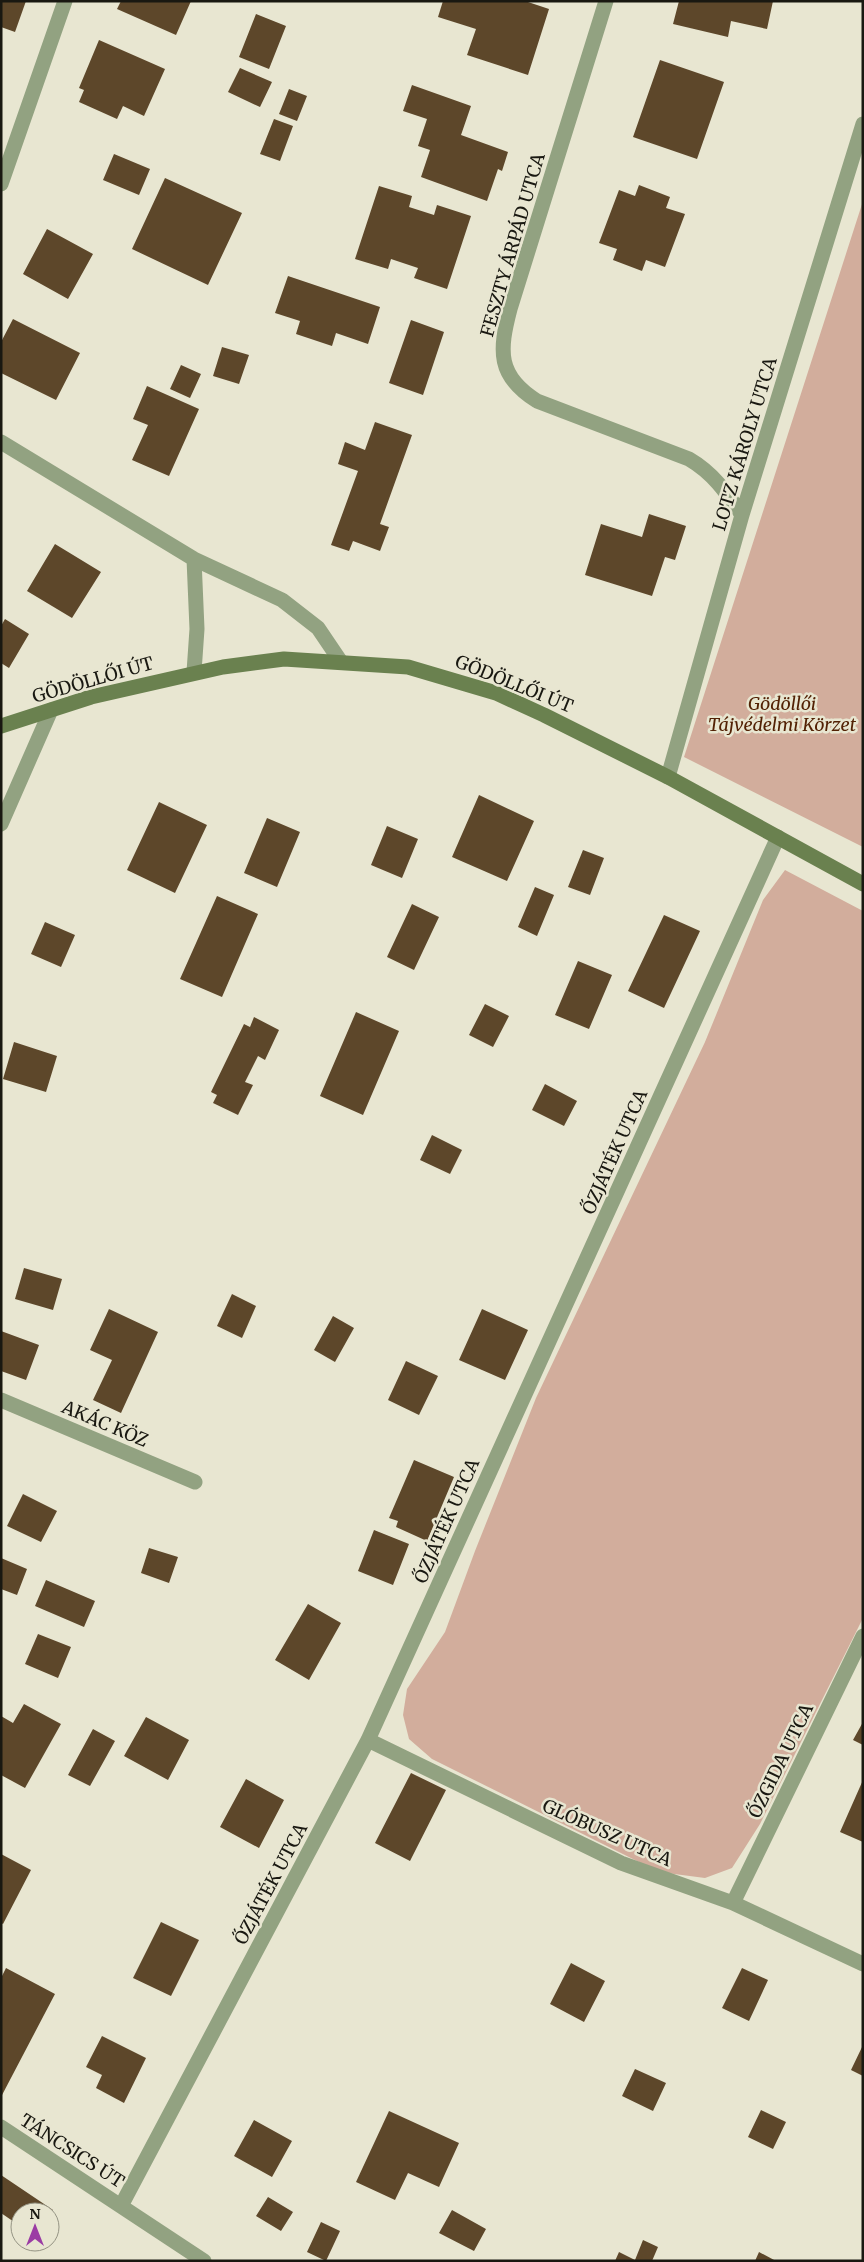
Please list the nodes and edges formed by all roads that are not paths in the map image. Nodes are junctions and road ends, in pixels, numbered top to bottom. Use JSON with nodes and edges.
{"nodes":[{"id":1,"x":65,"y":1,"type":"edge"},
{"id":2,"x":606,"y":1,"type":"edge"},
{"id":3,"x":863,"y":124,"type":"edge"},
{"id":4,"x":1,"y":184,"type":"edge"},
{"id":5,"x":1,"y":442,"type":"edge"},
{"id":6,"x":742,"y":515,"type":"junction"},
{"id":7,"x":194,"y":559,"type":"junction"},
{"id":8,"x":341,"y":662,"type":"junction"},
{"id":9,"x":194,"y":672,"type":"junction"},
{"id":10,"x":51,"y":710,"type":"junction"},
{"id":11,"x":1,"y":726,"type":"edge"},
{"id":12,"x":668,"y":777,"type":"junction"},
{"id":13,"x":1,"y":824,"type":"edge"},
{"id":14,"x":778,"y":838,"type":"junction"},
{"id":15,"x":863,"y":884,"type":"edge"},
{"id":16,"x":1,"y":1400,"type":"edge"},
{"id":17,"x":195,"y":1482,"type":"dead end"},
{"id":18,"x":863,"y":1636,"type":"edge"},
{"id":19,"x":368,"y":1740,"type":"junction"},
{"id":20,"x":733,"y":1903,"type":"junction"},
{"id":21,"x":863,"y":1964,"type":"edge"},
{"id":22,"x":1,"y":2127,"type":"edge"},
{"id":23,"x":121,"y":2206,"type":"junction"},
{"id":24,"x":204,"y":2261,"type":"edge"}],
"edges":[{"from":1,"to":4,"type":"street"},
{"from":2,"to":6,"type":"street","name":"FESZTY ÁRPÁD UTCA"},
{"from":3,"to":6,"type":"street","name":"LOTZ KÁROLY UTCA"},
{"from":5,"to":7,"type":"street"},
{"from":6,"to":12,"type":"street","name":"LOTZ KÁROLY UTCA"},
{"from":7,"to":8,"type":"street"},
{"from":7,"to":9,"type":"street"},
{"from":8,"to":9,"type":"main road","name":"GÖDÖLLŐI ÚT"},
{"from":8,"to":12,"type":"main road","name":"GÖDÖLLŐI ÚT"},
{"from":9,"to":10,"type":"main road","name":"GÖDÖLLŐI ÚT"},
{"from":10,"to":11,"type":"main road","name":"GÖDÖLLŐI ÚT"},
{"from":10,"to":13,"type":"street"},
{"from":12,"to":14,"type":"main road","name":"GÖDÖLLŐI ÚT"},
{"from":14,"to":15,"type":"main road","name":"GÖDÖLLŐI ÚT"},
{"from":14,"to":19,"type":"street","name":"ŐZJÁTÉK UTCA"},
{"from":16,"to":17,"type":"street","name":"AKÁC KÖZ"},
{"from":18,"to":20,"type":"street","name":"ŐZGIDA UTCA"},
{"from":19,"to":20,"type":"street","name":"GLÓBUSZ UTCA"},
{"from":19,"to":23,"type":"street","name":"ŐZJÁTÉK UTCA"},
{"from":20,"to":21,"type":"street","name":"GLÓBUSZ UTCA"},
{"from":22,"to":23,"type":"street","name":"TÁNCSICS ÚT"},
{"from":23,"to":24,"type":"street","name":"TÁNCSICS ÚT"}]}
